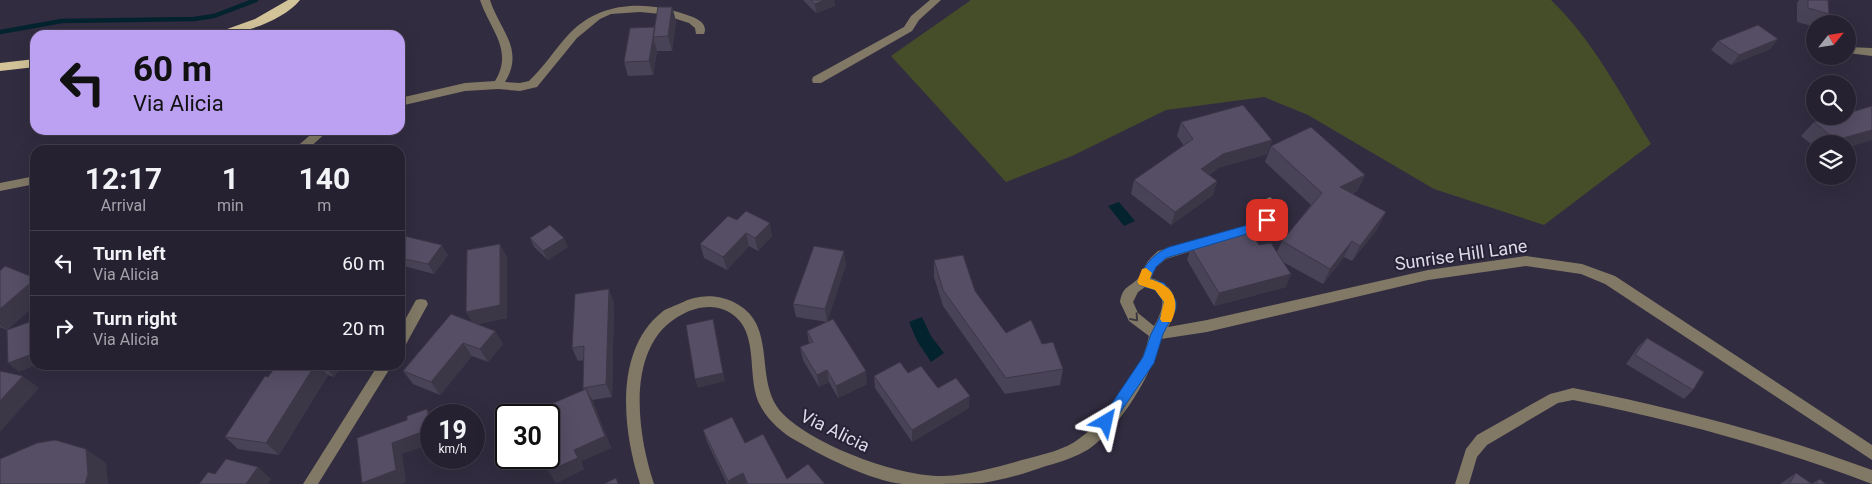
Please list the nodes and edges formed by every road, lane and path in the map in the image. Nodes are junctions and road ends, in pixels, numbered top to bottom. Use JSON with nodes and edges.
{"nodes":[{"id":1,"x":294,"y":0,"type":"edge"},
{"id":2,"x":485,"y":0,"type":"edge"},
{"id":3,"x":936,"y":0,"type":"edge"},
{"id":4,"x":234,"y":30,"type":"edge"},
{"id":5,"x":700,"y":32,"type":"dead end"},
{"id":6,"x":1856,"y":51,"type":"edge"},
{"id":7,"x":1872,"y":52,"type":"edge"},
{"id":8,"x":30,"y":64,"type":"edge"},
{"id":9,"x":0,"y":67,"type":"edge"},
{"id":10,"x":817,"y":80,"type":"dead end"},
{"id":11,"x":498,"y":84,"type":"junction"},
{"id":12,"x":405,"y":101,"type":"edge"},
{"id":13,"x":318,"y":135,"type":"edge"},
{"id":14,"x":305,"y":145,"type":"edge"},
{"id":15,"x":30,"y":181,"type":"edge"},
{"id":16,"x":0,"y":186,"type":"edge"},
{"id":17,"x":1270,"y":202,"type":"dead end"},
{"id":18,"x":1143,"y":282,"type":"junction"},
{"id":19,"x":421,"y":304,"type":"dead end"},
{"id":20,"x":405,"y":333,"type":"edge"},
{"id":21,"x":1157,"y":334,"type":"junction"},
{"id":22,"x":383,"y":370,"type":"edge"},
{"id":23,"x":1872,"y":452,"type":"edge"},
{"id":24,"x":1872,"y":477,"type":"edge"},
{"id":25,"x":310,"y":484,"type":"edge"},
{"id":26,"x":647,"y":484,"type":"edge"},
{"id":27,"x":1462,"y":484,"type":"edge"}],
"edges":[{"from":1,"to":4,"type":"main road"},
{"from":2,"to":11,"type":"street"},
{"from":3,"to":10,"type":"street"},
{"from":5,"to":11,"type":"street"},
{"from":6,"to":7,"type":"street"},
{"from":8,"to":9,"type":"main road"},
{"from":11,"to":12,"type":"street"},
{"from":13,"to":14,"type":"street"},
{"from":15,"to":16,"type":"street"},
{"from":17,"to":18,"type":"street"},
{"from":18,"to":21,"type":"street","name":"Via Alicia"},
{"from":18,"to":21,"type":"street","one_way":true},
{"from":19,"to":20,"type":"street"},
{"from":21,"to":23,"type":"street","name":"Sunrise Hill Lane"},
{"from":21,"to":26,"type":"street","name":"Via Alicia"},
{"from":22,"to":25,"type":"street"},
{"from":24,"to":27,"type":"street"}]}
